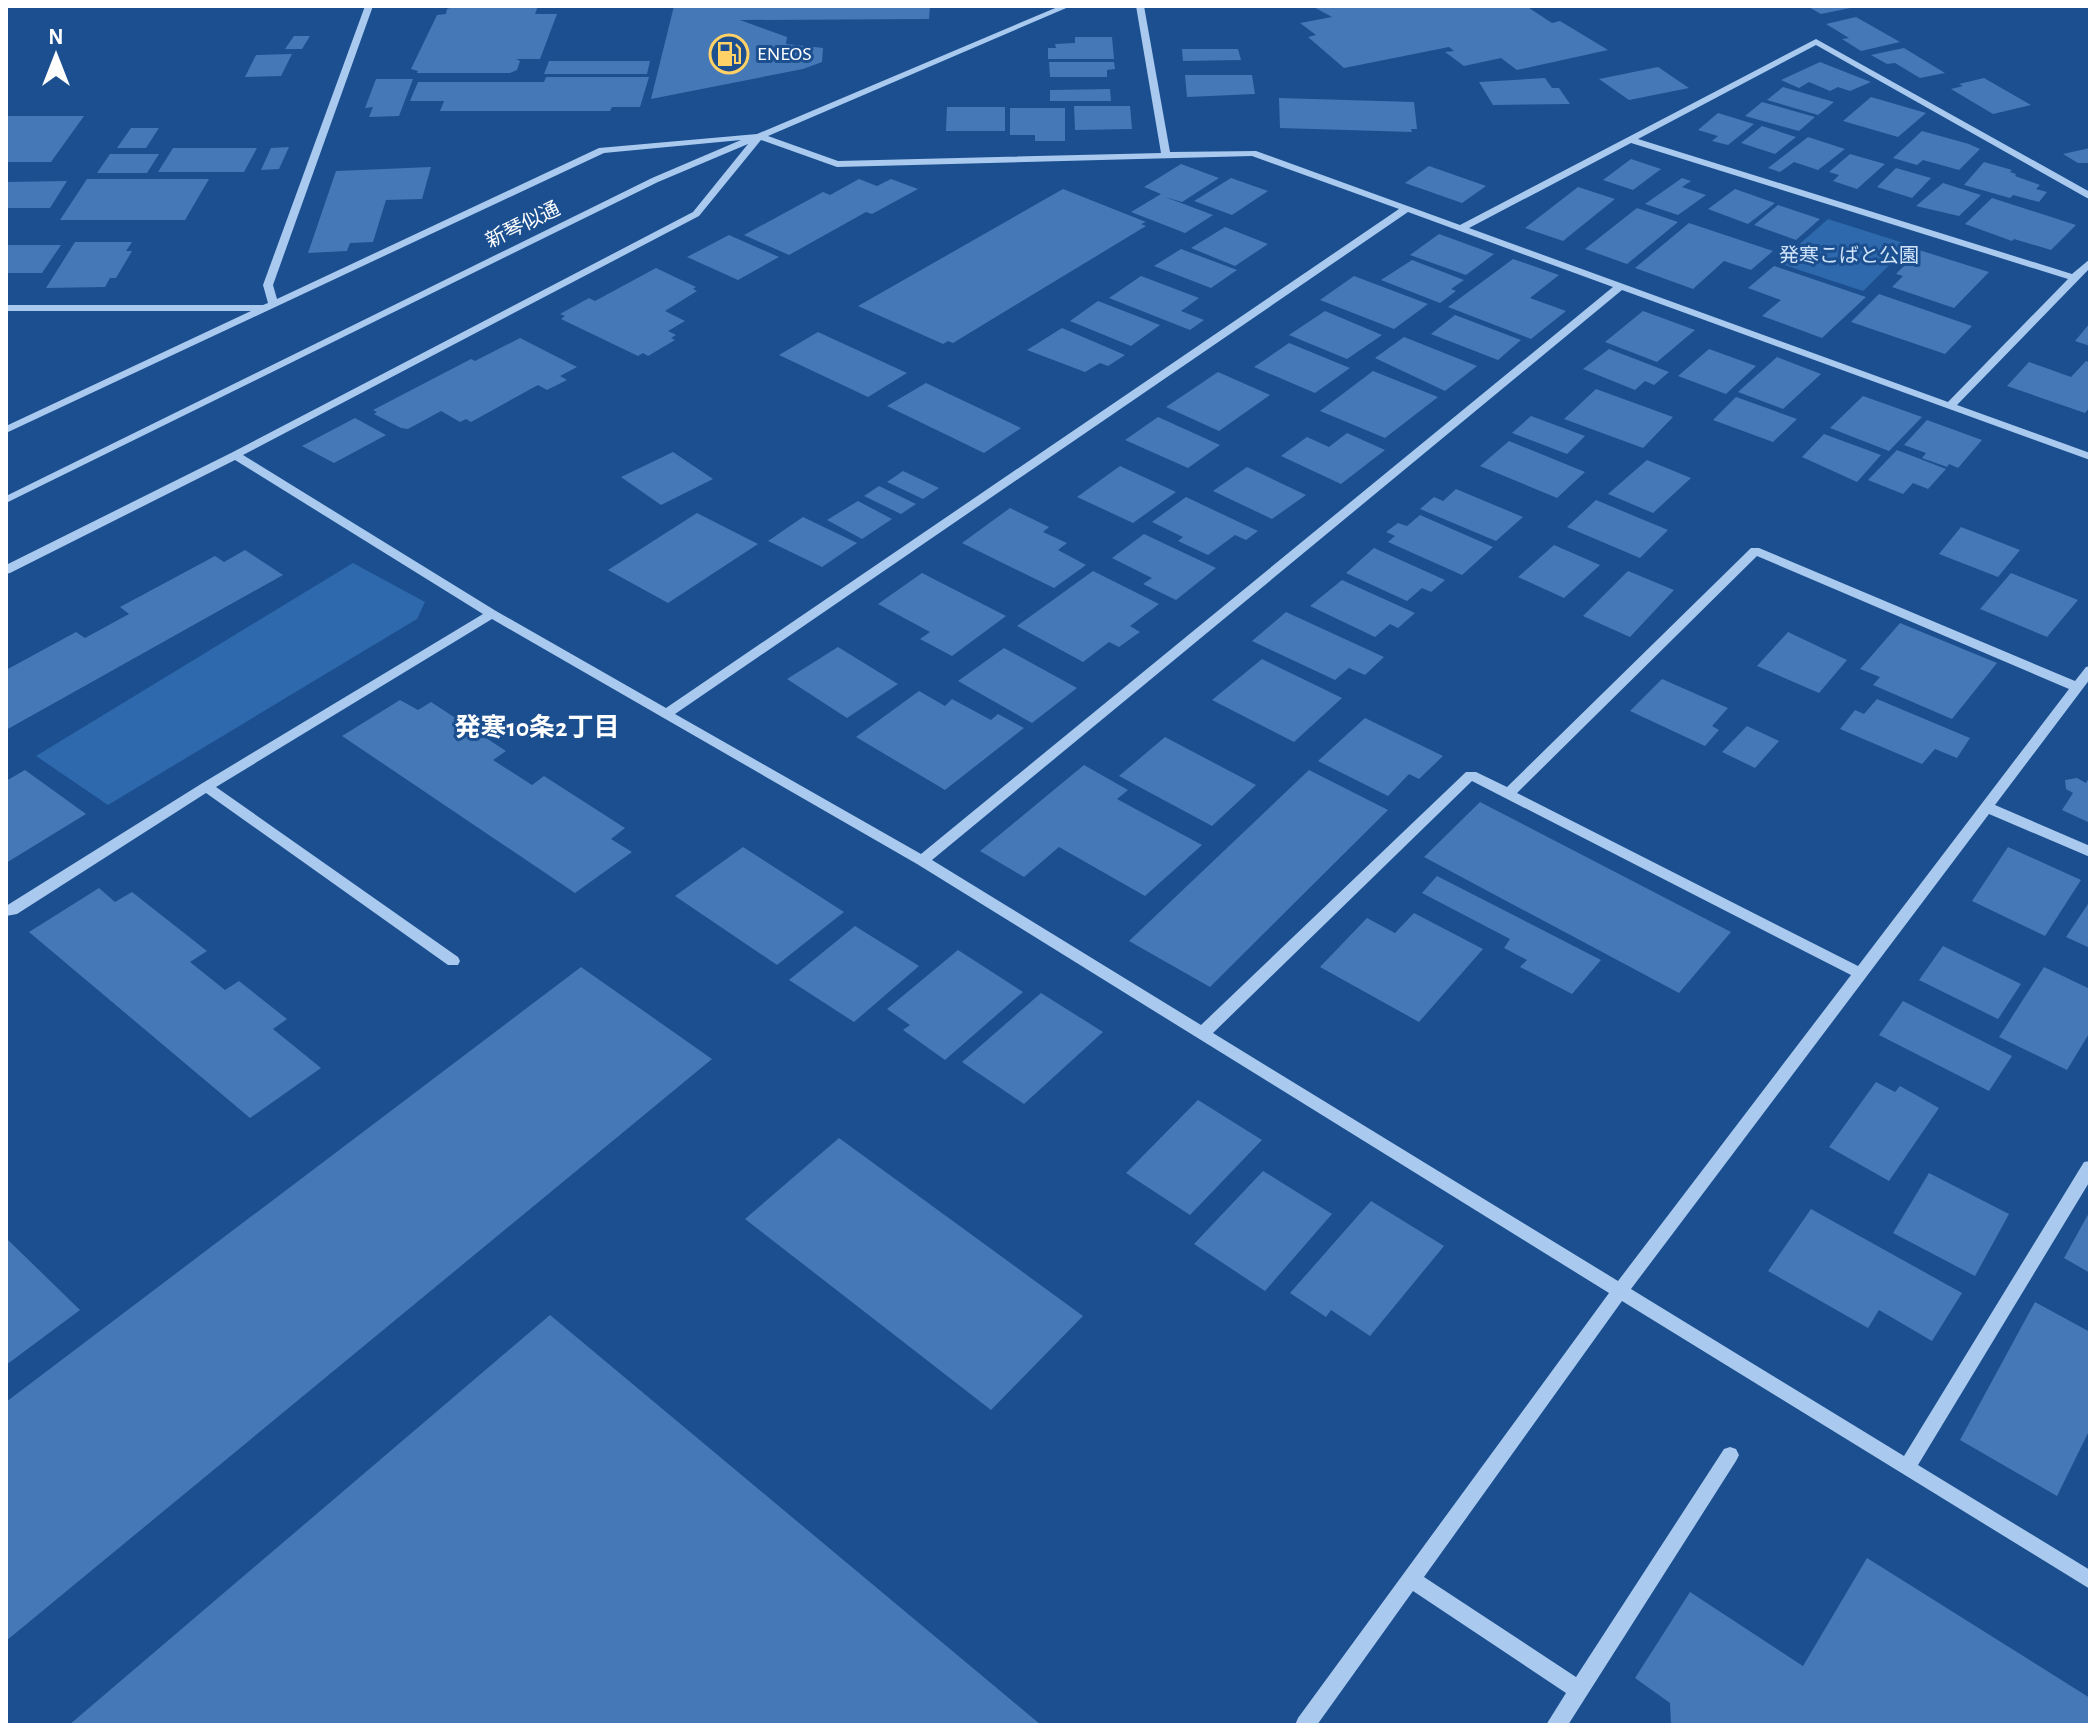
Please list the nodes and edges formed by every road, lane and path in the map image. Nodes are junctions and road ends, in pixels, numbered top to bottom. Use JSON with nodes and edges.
{"nodes":[{"id":1,"x":369,"y":6,"type":"edge"},
{"id":2,"x":1067,"y":6,"type":"edge"},
{"id":3,"x":1140,"y":6,"type":"edge"},
{"id":4,"x":760,"y":136,"type":"junction"},
{"id":5,"x":1631,"y":140,"type":"junction"},
{"id":6,"x":1166,"y":154,"type":"junction"},
{"id":7,"x":2090,"y":196,"type":"edge"},
{"id":8,"x":1408,"y":208,"type":"junction"},
{"id":9,"x":1462,"y":228,"type":"junction"},
{"id":10,"x":2090,"y":262,"type":"edge"},
{"id":11,"x":2074,"y":278,"type":"junction"},
{"id":12,"x":1621,"y":286,"type":"junction"},
{"id":13,"x":270,"y":306,"type":"junction"},
{"id":14,"x":6,"y":308,"type":"edge"},
{"id":15,"x":1950,"y":406,"type":"junction"},
{"id":16,"x":6,"y":430,"type":"edge"},
{"id":17,"x":235,"y":455,"type":"junction"},
{"id":18,"x":2090,"y":457,"type":"edge"},
{"id":19,"x":6,"y":500,"type":"edge"},
{"id":20,"x":6,"y":570,"type":"edge"},
{"id":21,"x":492,"y":614,"type":"junction"},
{"id":22,"x":2090,"y":670,"type":"edge"},
{"id":23,"x":2077,"y":687,"type":"junction"},
{"id":24,"x":666,"y":714,"type":"junction"},
{"id":25,"x":206,"y":787,"type":"junction"},
{"id":26,"x":1508,"y":794,"type":"junction"},
{"id":27,"x":1986,"y":807,"type":"junction"},
{"id":28,"x":2090,"y":852,"type":"edge"},
{"id":29,"x":922,"y":861,"type":"junction"},
{"id":30,"x":6,"y":911,"type":"edge"},
{"id":31,"x":453,"y":961,"type":"dead end"},
{"id":32,"x":1861,"y":974,"type":"junction"},
{"id":33,"x":1202,"y":1034,"type":"junction"},
{"id":34,"x":2090,"y":1167,"type":"edge"},
{"id":35,"x":1620,"y":1291,"type":"junction"},
{"id":36,"x":1730,"y":1455,"type":"dead end"},
{"id":37,"x":1907,"y":1467,"type":"junction"},
{"id":38,"x":1411,"y":1579,"type":"junction"},
{"id":39,"x":2090,"y":1580,"type":"edge"},
{"id":40,"x":1579,"y":1690,"type":"junction"},
{"id":41,"x":1305,"y":1725,"type":"edge"},
{"id":42,"x":1556,"y":1725,"type":"edge"}],
"edges":[{"from":1,"to":13,"type":"street"},
{"from":2,"to":4,"type":"street","name":"新琴似通"},
{"from":3,"to":6,"type":"street"},
{"from":4,"to":6,"type":"street"},
{"from":4,"to":13,"type":"street"},
{"from":4,"to":17,"type":"street"},
{"from":4,"to":19,"type":"street","name":"新琴似通"},
{"from":5,"to":7,"type":"street"},
{"from":5,"to":9,"type":"street"},
{"from":5,"to":11,"type":"street"},
{"from":6,"to":8,"type":"street"},
{"from":8,"to":9,"type":"street"},
{"from":8,"to":24,"type":"street"},
{"from":9,"to":12,"type":"street"},
{"from":10,"to":11,"type":"street"},
{"from":11,"to":15,"type":"street"},
{"from":12,"to":15,"type":"street"},
{"from":12,"to":29,"type":"street"},
{"from":13,"to":14,"type":"street"},
{"from":13,"to":16,"type":"street"},
{"from":15,"to":18,"type":"street"},
{"from":17,"to":20,"type":"street"},
{"from":17,"to":21,"type":"street"},
{"from":21,"to":24,"type":"street"},
{"from":21,"to":25,"type":"street"},
{"from":22,"to":23,"type":"street"},
{"from":23,"to":26,"type":"street"},
{"from":23,"to":27,"type":"street"},
{"from":24,"to":29,"type":"street"},
{"from":25,"to":30,"type":"street"},
{"from":25,"to":31,"type":"street"},
{"from":26,"to":32,"type":"street"},
{"from":26,"to":33,"type":"street"},
{"from":27,"to":28,"type":"street"},
{"from":27,"to":32,"type":"street"},
{"from":29,"to":33,"type":"street"},
{"from":32,"to":35,"type":"street"},
{"from":33,"to":35,"type":"street"},
{"from":34,"to":37,"type":"street"},
{"from":35,"to":37,"type":"street"},
{"from":35,"to":38,"type":"street"},
{"from":36,"to":40,"type":"street"},
{"from":37,"to":39,"type":"street"},
{"from":38,"to":40,"type":"street"},
{"from":38,"to":41,"type":"street"},
{"from":40,"to":42,"type":"street"}]}
